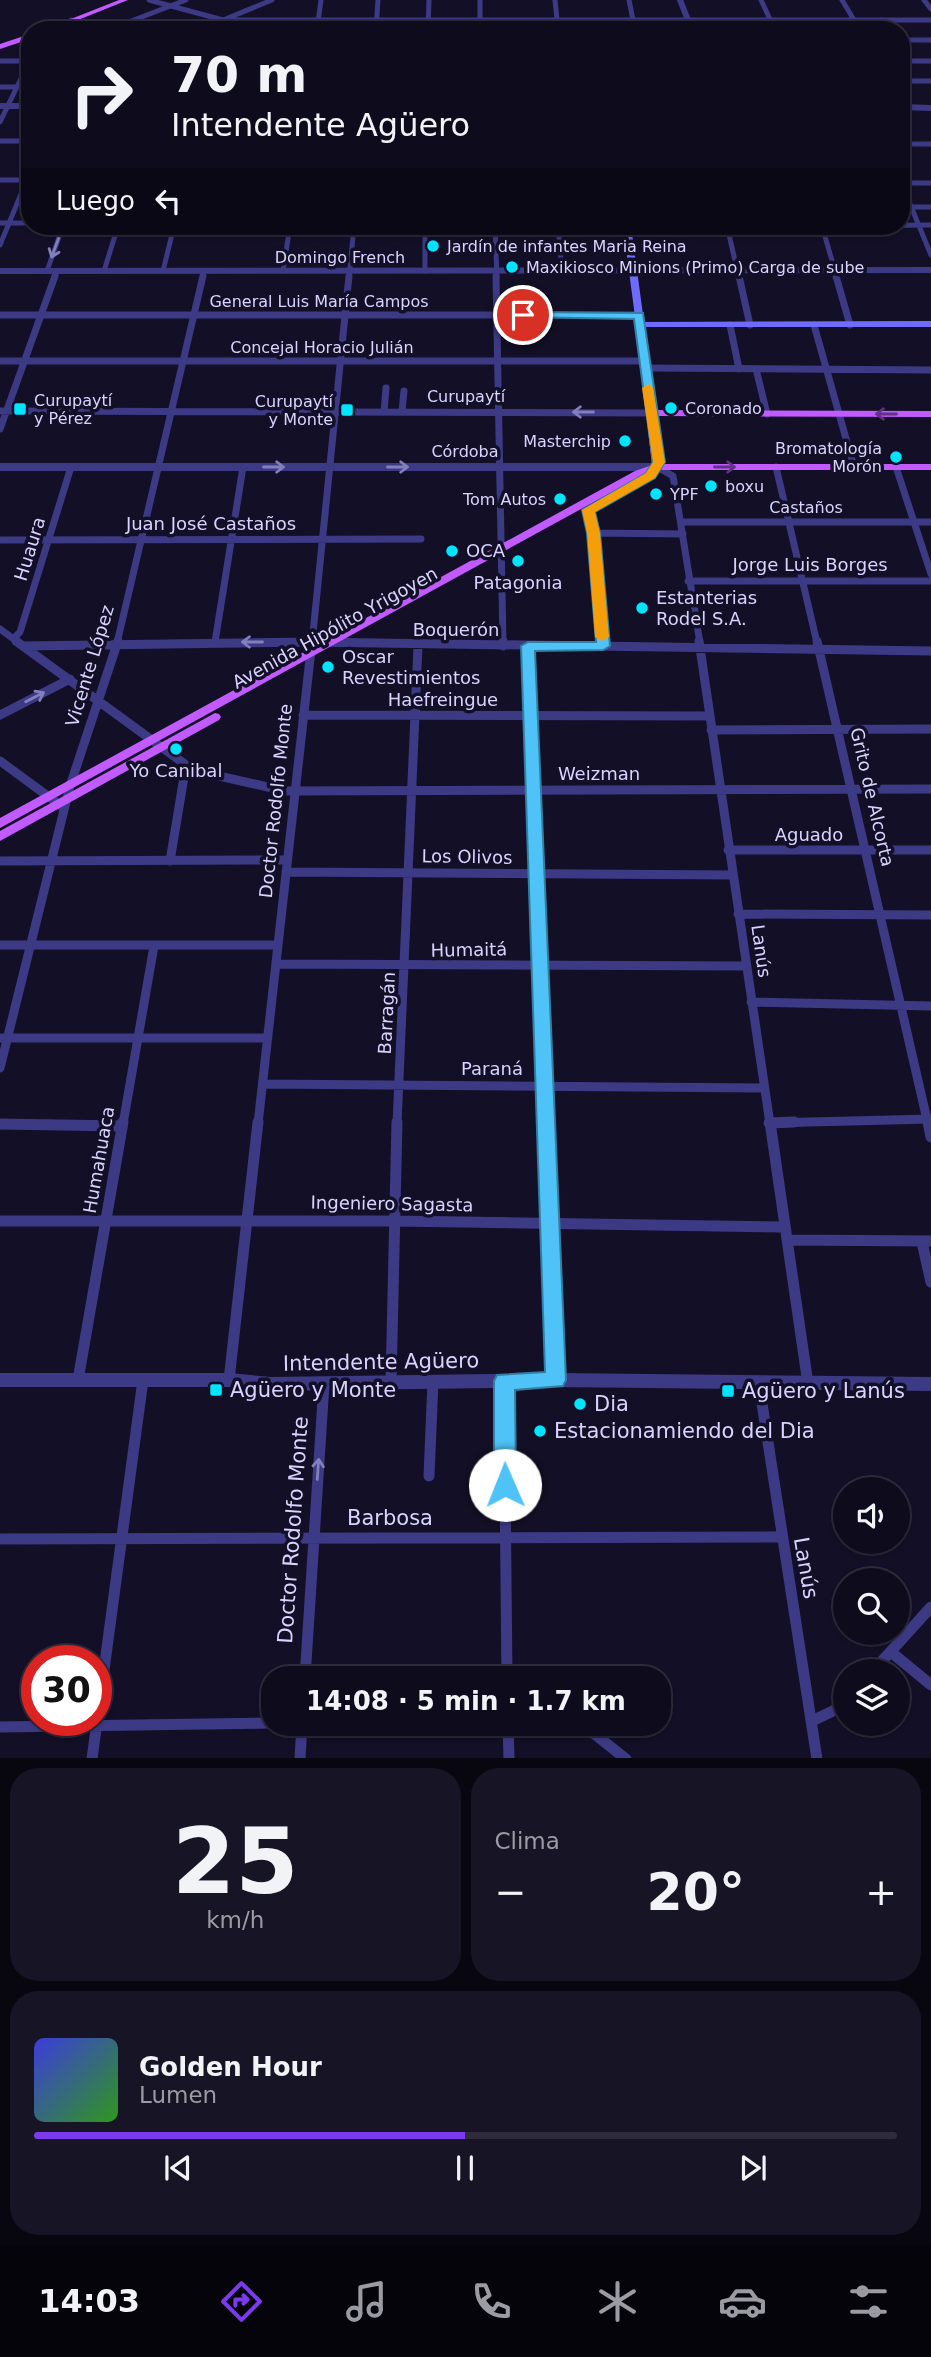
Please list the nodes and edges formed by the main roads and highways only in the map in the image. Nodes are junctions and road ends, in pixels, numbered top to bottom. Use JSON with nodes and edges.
{"nodes":[{"id":1,"x":125,"y":0,"type":"edge"},
{"id":2,"x":68,"y":21,"type":"edge"},
{"id":3,"x":21,"y":40,"type":"edge"},
{"id":4,"x":0,"y":47,"type":"edge"},
{"id":5,"x":628,"y":235,"type":"edge"},
{"id":6,"x":633,"y":271,"type":"joint"},
{"id":7,"x":639,"y":320,"type":"junction"},
{"id":8,"x":931,"y":324,"type":"edge"},
{"id":9,"x":651,"y":413,"type":"junction"},
{"id":10,"x":931,"y":414,"type":"edge"},
{"id":11,"x":657,"y":467,"type":"junction"},
{"id":12,"x":931,"y":467,"type":"edge"},
{"id":13,"x":502,"y":554,"type":"junction"},
{"id":14,"x":311,"y":653,"type":"junction"},
{"id":15,"x":156,"y":745,"type":"junction"},
{"id":16,"x":60,"y":803,"type":"junction"},
{"id":17,"x":0,"y":824,"type":"edge"},
{"id":18,"x":0,"y":837,"type":"edge"}],
"edges":[{"from":1,"to":2,"type":"main road"},
{"from":3,"to":4,"type":"main road"},
{"from":5,"to":6,"type":"main road"},
{"from":6,"to":7,"type":"main road"},
{"from":7,"to":8,"type":"main road","name":"General Luis María Campos"},
{"from":7,"to":9,"type":"main road"},
{"from":10,"to":9,"type":"main road","name":"Curupaytí","one_way":true},
{"from":9,"to":11,"type":"main road"},
{"from":11,"to":12,"type":"main road","name":"Córdoba","one_way":true},
{"from":11,"to":13,"type":"main road","name":"Avenida Hipólito Yrigoyen"},
{"from":11,"to":13,"type":"main road","name":"Avenida Hipólito Yrigoyen"},
{"from":13,"to":14,"type":"main road","name":"Avenida Hipólito Yrigoyen"},
{"from":13,"to":14,"type":"main road","name":"Avenida Hipólito Yrigoyen"},
{"from":14,"to":15,"type":"main road","name":"Avenida Hipólito Yrigoyen"},
{"from":15,"to":16,"type":"main road","name":"Avenida Hipólito Yrigoyen"},
{"from":15,"to":16,"type":"main road","name":"Avenida Hipólito Yrigoyen"},
{"from":16,"to":17,"type":"main road","name":"Avenida Hipólito Yrigoyen"},
{"from":16,"to":18,"type":"main road","name":"Avenida Hipólito Yrigoyen"}]}
